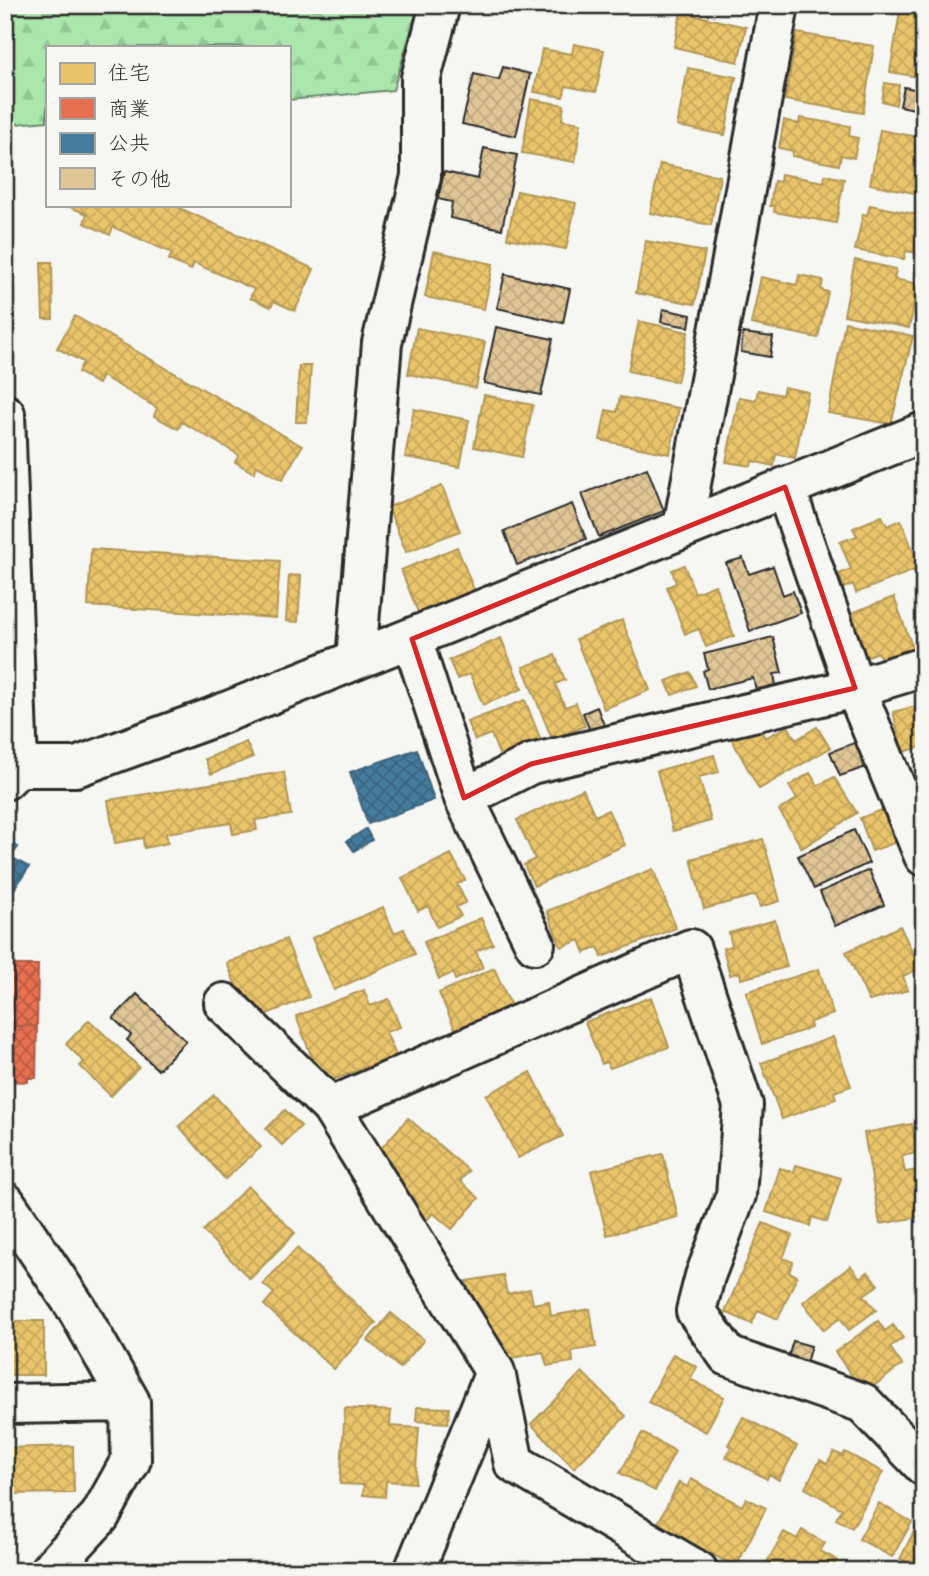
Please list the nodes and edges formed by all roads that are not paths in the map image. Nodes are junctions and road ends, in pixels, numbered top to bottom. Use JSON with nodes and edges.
{"nodes":[{"id":1,"x":440,"y":5,"type":"edge"},
{"id":2,"x":779,"y":5,"type":"edge"},
{"id":3,"x":5,"y":414,"type":"edge"},
{"id":4,"x":924,"y":432,"type":"edge"},
{"id":5,"x":785,"y":487,"type":"junction"},
{"id":6,"x":683,"y":527,"type":"junction"},
{"id":7,"x":412,"y":639,"type":"junction"},
{"id":8,"x":356,"y":660,"type":"junction"},
{"id":9,"x":924,"y":667,"type":"edge"},
{"id":10,"x":855,"y":688,"type":"junction"},
{"id":11,"x":10,"y":771,"type":"edge"},
{"id":12,"x":464,"y":798,"type":"junction"},
{"id":13,"x":924,"y":856,"type":"edge"},
{"id":14,"x":535,"y":944,"type":"dead end"},
{"id":15,"x":224,"y":1003,"type":"dead end"},
{"id":16,"x":331,"y":1107,"type":"junction"},
{"id":17,"x":5,"y":1202,"type":"edge"},
{"id":18,"x":495,"y":1372,"type":"junction"},
{"id":19,"x":130,"y":1402,"type":"junction"},
{"id":20,"x":5,"y":1404,"type":"edge"},
{"id":21,"x":924,"y":1466,"type":"edge"},
{"id":22,"x":48,"y":1571,"type":"edge"},
{"id":23,"x":414,"y":1571,"type":"edge"},
{"id":24,"x":698,"y":1571,"type":"edge"}],
"edges":[{"from":1,"to":8,"type":"street"},
{"from":2,"to":6,"type":"street"},
{"from":3,"to":11,"type":"street"},
{"from":4,"to":5,"type":"street"},
{"from":5,"to":6,"type":"street"},
{"from":5,"to":10,"type":"street"},
{"from":6,"to":7,"type":"street"},
{"from":7,"to":8,"type":"street"},
{"from":7,"to":12,"type":"street"},
{"from":8,"to":11,"type":"street"},
{"from":9,"to":10,"type":"street"},
{"from":10,"to":12,"type":"street"},
{"from":10,"to":13,"type":"street"},
{"from":12,"to":14,"type":"street"},
{"from":15,"to":16,"type":"street"},
{"from":16,"to":18,"type":"street"},
{"from":16,"to":21,"type":"street"},
{"from":17,"to":19,"type":"street"},
{"from":18,"to":23,"type":"street"},
{"from":18,"to":24,"type":"street"},
{"from":19,"to":20,"type":"street"},
{"from":19,"to":22,"type":"street"}]}
